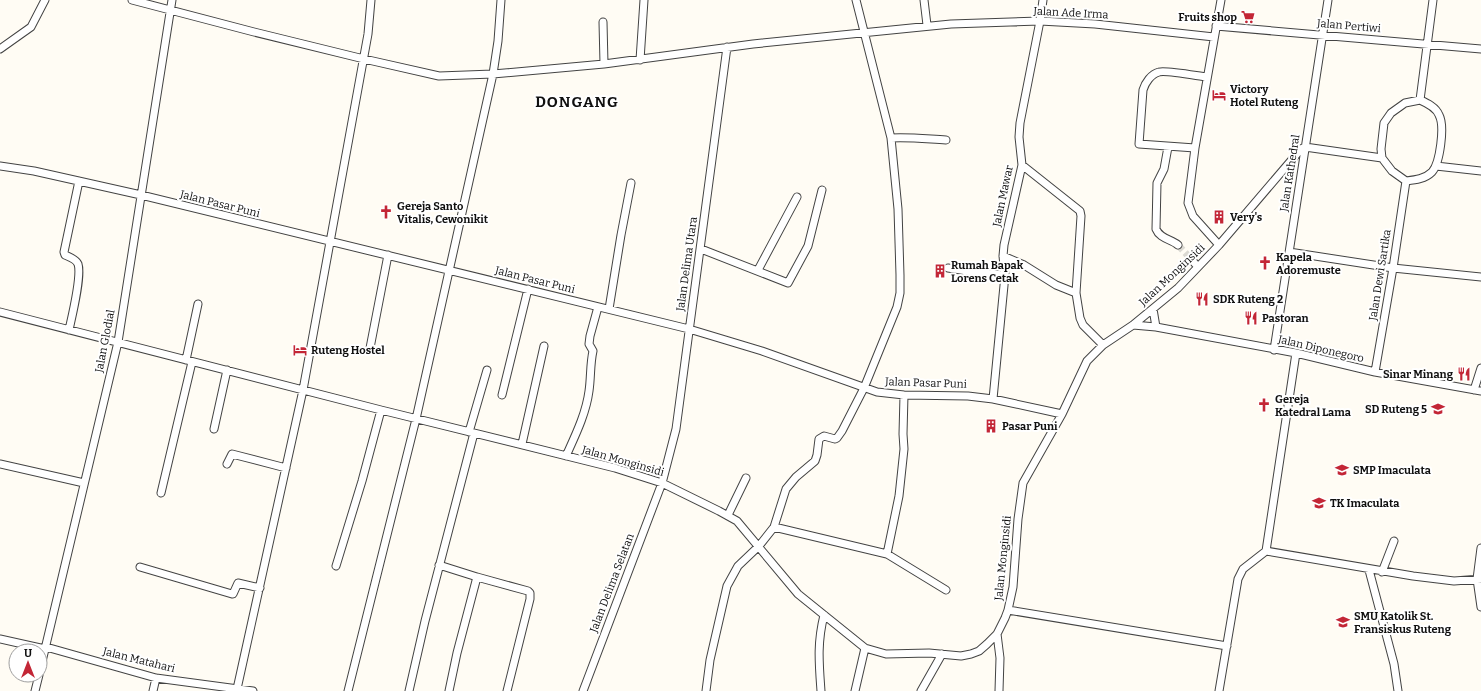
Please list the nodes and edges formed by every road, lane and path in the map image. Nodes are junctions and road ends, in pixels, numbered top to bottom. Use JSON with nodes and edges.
{"nodes":[{"id":1,"x":45,"y":0,"type":"edge"},
{"id":2,"x":132,"y":0,"type":"edge"},
{"id":3,"x":172,"y":0,"type":"edge"},
{"id":4,"x":371,"y":0,"type":"edge"},
{"id":5,"x":501,"y":0,"type":"edge"},
{"id":6,"x":644,"y":0,"type":"edge"},
{"id":7,"x":856,"y":0,"type":"edge"},
{"id":8,"x":924,"y":0,"type":"edge"},
{"id":9,"x":1043,"y":0,"type":"edge"},
{"id":10,"x":1221,"y":0,"type":"edge"},
{"id":11,"x":1328,"y":0,"type":"edge"},
{"id":12,"x":1434,"y":0,"type":"edge"},
{"id":13,"x":171,"y":11,"type":"junction"},
{"id":14,"x":1040,"y":21,"type":"junction"},
{"id":15,"x":603,"y":22,"type":"dead end"},
{"id":16,"x":926,"y":25,"type":"junction"},
{"id":17,"x":1216,"y":26,"type":"junction"},
{"id":18,"x":865,"y":33,"type":"junction"},
{"id":19,"x":1322,"y":35,"type":"junction"},
{"id":20,"x":1214,"y":37,"type":"junction"},
{"id":21,"x":1427,"y":44,"type":"junction"},
{"id":22,"x":727,"y":47,"type":"junction"},
{"id":23,"x":0,"y":49,"type":"edge"},
{"id":24,"x":1481,"y":49,"type":"edge"},
{"id":25,"x":364,"y":59,"type":"junction"},
{"id":26,"x":640,"y":60,"type":"junction"},
{"id":27,"x":604,"y":64,"type":"junction"},
{"id":28,"x":493,"y":74,"type":"junction"},
{"id":29,"x":1207,"y":77,"type":"junction"},
{"id":30,"x":1420,"y":100,"type":"junction"},
{"id":31,"x":891,"y":138,"type":"junction"},
{"id":32,"x":946,"y":140,"type":"dead end"},
{"id":33,"x":1168,"y":147,"type":"junction"},
{"id":34,"x":1305,"y":147,"type":"junction"},
{"id":35,"x":1195,"y":148,"type":"junction"},
{"id":36,"x":1382,"y":158,"type":"junction"},
{"id":37,"x":1022,"y":165,"type":"junction"},
{"id":38,"x":0,"y":166,"type":"edge"},
{"id":39,"x":1436,"y":166,"type":"junction"},
{"id":40,"x":1481,"y":171,"type":"edge"},
{"id":41,"x":79,"y":181,"type":"junction"},
{"id":42,"x":1406,"y":181,"type":"junction"},
{"id":43,"x":630,"y":183,"type":"dead end"},
{"id":44,"x":822,"y":190,"type":"dead end"},
{"id":45,"x":141,"y":195,"type":"junction"},
{"id":46,"x":797,"y":197,"type":"dead end"},
{"id":47,"x":331,"y":242,"type":"junction"},
{"id":48,"x":1178,"y":245,"type":"tunnel mouth"},
{"id":49,"x":1219,"y":245,"type":"junction"},
{"id":50,"x":701,"y":249,"type":"junction"},
{"id":51,"x":1289,"y":252,"type":"junction"},
{"id":52,"x":388,"y":255,"type":"junction"},
{"id":53,"x":1003,"y":256,"type":"junction"},
{"id":54,"x":1191,"y":258,"type":"tunnel mouth"},
{"id":55,"x":1198,"y":267,"type":"junction"},
{"id":56,"x":948,"y":268,"type":"dead end"},
{"id":57,"x":1393,"y":268,"type":"junction"},
{"id":58,"x":449,"y":270,"type":"junction"},
{"id":59,"x":758,"y":270,"type":"junction"},
{"id":60,"x":1005,"y":275,"type":"junction"},
{"id":61,"x":1481,"y":277,"type":"edge"},
{"id":62,"x":528,"y":289,"type":"junction"},
{"id":63,"x":1076,"y":293,"type":"junction"},
{"id":64,"x":198,"y":304,"type":"dead end"},
{"id":65,"x":598,"y":307,"type":"junction"},
{"id":66,"x":609,"y":309,"type":"junction"},
{"id":67,"x":1153,"y":309,"type":"junction"},
{"id":68,"x":0,"y":312,"type":"edge"},
{"id":69,"x":1133,"y":325,"type":"junction"},
{"id":70,"x":1156,"y":327,"type":"junction"},
{"id":71,"x":689,"y":329,"type":"junction"},
{"id":72,"x":69,"y":330,"type":"junction"},
{"id":73,"x":118,"y":342,"type":"junction"},
{"id":74,"x":1103,"y":345,"type":"junction"},
{"id":75,"x":544,"y":346,"type":"dead end"},
{"id":76,"x":370,"y":348,"type":"dead end"},
{"id":77,"x":1274,"y":350,"type":"junction"},
{"id":78,"x":1296,"y":354,"type":"junction"},
{"id":79,"x":189,"y":361,"type":"junction"},
{"id":80,"x":1481,"y":368,"type":"edge"},
{"id":81,"x":226,"y":370,"type":"junction"},
{"id":82,"x":486,"y":370,"type":"dead end"},
{"id":83,"x":1375,"y":372,"type":"junction"},
{"id":84,"x":864,"y":388,"type":"junction"},
{"id":85,"x":303,"y":390,"type":"junction"},
{"id":86,"x":1478,"y":390,"type":"edge"},
{"id":87,"x":502,"y":395,"type":"dead end"},
{"id":88,"x":904,"y":395,"type":"junction"},
{"id":89,"x":993,"y":399,"type":"junction"},
{"id":90,"x":380,"y":410,"type":"junction"},
{"id":91,"x":1062,"y":414,"type":"junction"},
{"id":92,"x":416,"y":419,"type":"junction"},
{"id":93,"x":214,"y":429,"type":"dead end"},
{"id":94,"x":471,"y":432,"type":"junction"},
{"id":95,"x":522,"y":444,"type":"junction"},
{"id":96,"x":566,"y":456,"type":"junction"},
{"id":97,"x":0,"y":464,"type":"edge"},
{"id":98,"x":227,"y":464,"type":"dead end"},
{"id":99,"x":286,"y":468,"type":"junction"},
{"id":100,"x":746,"y":478,"type":"dead end"},
{"id":101,"x":84,"y":482,"type":"junction"},
{"id":102,"x":662,"y":482,"type":"junction"},
{"id":103,"x":162,"y":493,"type":"dead end"},
{"id":104,"x":728,"y":515,"type":"junction"},
{"id":105,"x":774,"y":527,"type":"junction"},
{"id":106,"x":1394,"y":541,"type":"dead end"},
{"id":107,"x":759,"y":546,"type":"junction"},
{"id":108,"x":1481,"y":548,"type":"edge"},
{"id":109,"x":1266,"y":551,"type":"junction"},
{"id":110,"x":888,"y":554,"type":"junction"},
{"id":111,"x":439,"y":565,"type":"junction"},
{"id":112,"x":336,"y":566,"type":"dead end"},
{"id":113,"x":140,"y":567,"type":"dead end"},
{"id":114,"x":1369,"y":570,"type":"junction"},
{"id":115,"x":1382,"y":572,"type":"junction"},
{"id":116,"x":478,"y":577,"type":"junction"},
{"id":117,"x":1479,"y":579,"type":"edge"},
{"id":118,"x":260,"y":588,"type":"junction"},
{"id":119,"x":946,"y":590,"type":"dead end"},
{"id":120,"x":1481,"y":607,"type":"edge"},
{"id":121,"x":1008,"y":610,"type":"junction"},
{"id":122,"x":824,"y":615,"type":"junction"},
{"id":123,"x":997,"y":634,"type":"junction"},
{"id":124,"x":0,"y":639,"type":"edge"},
{"id":125,"x":20,"y":643,"type":"edge"},
{"id":126,"x":46,"y":643,"type":"edge"},
{"id":127,"x":1227,"y":646,"type":"junction"},
{"id":128,"x":865,"y":648,"type":"junction"},
{"id":129,"x":48,"y":649,"type":"edge"},
{"id":130,"x":942,"y":654,"type":"junction"},
{"id":131,"x":156,"y":678,"type":"junction"},
{"id":132,"x":237,"y":689,"type":"junction"},
{"id":133,"x":153,"y":691,"type":"edge"},
{"id":134,"x":253,"y":691,"type":"edge"},
{"id":135,"x":348,"y":691,"type":"edge"},
{"id":136,"x":409,"y":691,"type":"edge"},
{"id":137,"x":448,"y":691,"type":"edge"},
{"id":138,"x":507,"y":691,"type":"edge"},
{"id":139,"x":582,"y":691,"type":"edge"},
{"id":140,"x":706,"y":691,"type":"edge"},
{"id":141,"x":821,"y":691,"type":"edge"},
{"id":142,"x":855,"y":691,"type":"edge"},
{"id":143,"x":921,"y":691,"type":"edge"},
{"id":144,"x":999,"y":691,"type":"edge"},
{"id":145,"x":1219,"y":691,"type":"edge"},
{"id":146,"x":1398,"y":691,"type":"edge"}],
"edges":[{"from":1,"to":23,"type":"street"},
{"from":2,"to":13,"type":"street","name":"Jalan Ade Irma"},
{"from":3,"to":13,"type":"street","name":"Jalan Glodial"},
{"from":4,"to":25,"type":"street"},
{"from":5,"to":28,"type":"street"},
{"from":6,"to":26,"type":"street"},
{"from":7,"to":18,"type":"street"},
{"from":8,"to":16,"type":"street"},
{"from":9,"to":14,"type":"street","name":"Jalan Mawar"},
{"from":10,"to":17,"type":"street"},
{"from":11,"to":19,"type":"street","name":"Jalan Kathedral"},
{"from":12,"to":21,"type":"street"},
{"from":13,"to":25,"type":"street","name":"Jalan Ade Irma"},
{"from":13,"to":45,"type":"street","name":"Jalan Glodial"},
{"from":14,"to":16,"type":"street","name":"Jalan Ade Irma"},
{"from":14,"to":20,"type":"street","name":"Jalan Ade Irma"},
{"from":14,"to":37,"type":"street","name":"Jalan Mawar"},
{"from":15,"to":27,"type":"street"},
{"from":16,"to":18,"type":"street","name":"Jalan Ade Irma"},
{"from":17,"to":19,"type":"street","name":"Jalan Pertiwi"},
{"from":17,"to":20,"type":"street"},
{"from":18,"to":22,"type":"street","name":"Jalan Ade Irma"},
{"from":18,"to":31,"type":"street"},
{"from":19,"to":21,"type":"street","name":"Jalan Pertiwi"},
{"from":19,"to":34,"type":"street","name":"Jalan Kathedral"},
{"from":20,"to":29,"type":"street"},
{"from":21,"to":24,"type":"street","name":"Jalan Pertiwi"},
{"from":21,"to":30,"type":"street"},
{"from":22,"to":26,"type":"street","name":"Jalan Ade Irma"},
{"from":22,"to":50,"type":"street","name":"Jalan Delima Utara"},
{"from":25,"to":28,"type":"street","name":"Jalan Ade Irma"},
{"from":25,"to":47,"type":"street"},
{"from":26,"to":27,"type":"street","name":"Jalan Ade Irma"},
{"from":27,"to":28,"type":"street","name":"Jalan Ade Irma"},
{"from":28,"to":58,"type":"street"},
{"from":29,"to":33,"type":"street"},
{"from":29,"to":35,"type":"street"},
{"from":30,"to":36,"type":"street"},
{"from":30,"to":39,"type":"street"},
{"from":31,"to":32,"type":"street"},
{"from":31,"to":84,"type":"street"},
{"from":33,"to":35,"type":"street"},
{"from":33,"to":48,"type":"street"},
{"from":34,"to":36,"type":"street"},
{"from":34,"to":49,"type":"street","name":"Jalan Monginsidi"},
{"from":34,"to":51,"type":"street","name":"Jalan Kathedral"},
{"from":35,"to":49,"type":"street"},
{"from":36,"to":42,"type":"street"},
{"from":37,"to":53,"type":"street","name":"Jalan Mawar"},
{"from":37,"to":63,"type":"street"},
{"from":38,"to":41,"type":"street","name":"Jalan Pasar Puni"},
{"from":39,"to":40,"type":"street"},
{"from":39,"to":42,"type":"street"},
{"from":41,"to":45,"type":"street","name":"Jalan Pasar Puni"},
{"from":41,"to":72,"type":"street"},
{"from":42,"to":57,"type":"street","name":"Jalan Dewi Sartika"},
{"from":43,"to":66,"type":"street"},
{"from":44,"to":59,"type":"street"},
{"from":45,"to":47,"type":"street","name":"Jalan Pasar Puni"},
{"from":45,"to":73,"type":"street","name":"Jalan Glodial"},
{"from":46,"to":59,"type":"street"},
{"from":47,"to":52,"type":"street","name":"Jalan Pasar Puni"},
{"from":47,"to":85,"type":"street"},
{"from":49,"to":55,"type":"street","name":"Jalan Monginsidi"},
{"from":50,"to":59,"type":"street"},
{"from":50,"to":71,"type":"street","name":"Jalan Delima Utara"},
{"from":51,"to":57,"type":"street"},
{"from":51,"to":77,"type":"street","name":"Jalan Kathedral"},
{"from":52,"to":58,"type":"street","name":"Jalan Pasar Puni"},
{"from":52,"to":76,"type":"street"},
{"from":53,"to":60,"type":"street","name":"Jalan Mawar"},
{"from":53,"to":63,"type":"street"},
{"from":54,"to":55,"type":"street"},
{"from":55,"to":67,"type":"street","name":"Jalan Monginsidi"},
{"from":56,"to":60,"type":"street"},
{"from":57,"to":61,"type":"street"},
{"from":57,"to":83,"type":"street","name":"Jalan Dewi Sartika"},
{"from":58,"to":62,"type":"street","name":"Jalan Pasar Puni"},
{"from":58,"to":92,"type":"street"},
{"from":60,"to":89,"type":"street","name":"Jalan Mawar"},
{"from":62,"to":65,"type":"street","name":"Jalan Pasar Puni"},
{"from":62,"to":87,"type":"street"},
{"from":63,"to":74,"type":"street"},
{"from":64,"to":79,"type":"street"},
{"from":65,"to":66,"type":"street","name":"Jalan Pasar Puni"},
{"from":65,"to":96,"type":"street"},
{"from":66,"to":71,"type":"street","name":"Jalan Pasar Puni"},
{"from":67,"to":69,"type":"street","name":"Jalan Monginsidi"},
{"from":67,"to":70,"type":"street"},
{"from":68,"to":72,"type":"street","name":"Jalan Monginsidi"},
{"from":69,"to":70,"type":"street","name":"Jalan Diponegoro"},
{"from":69,"to":74,"type":"street","name":"Jalan Monginsidi"},
{"from":70,"to":77,"type":"street","name":"Jalan Diponegoro"},
{"from":71,"to":84,"type":"street","name":"Jalan Pasar Puni"},
{"from":71,"to":102,"type":"street","name":"Jalan Delima Utara"},
{"from":72,"to":73,"type":"street","name":"Jalan Monginsidi"},
{"from":73,"to":79,"type":"street","name":"Jalan Monginsidi"},
{"from":73,"to":101,"type":"street","name":"Jalan Glodial"},
{"from":74,"to":91,"type":"street","name":"Jalan Monginsidi"},
{"from":75,"to":95,"type":"street"},
{"from":77,"to":78,"type":"street","name":"Jalan Diponegoro"},
{"from":78,"to":83,"type":"street","name":"Jalan Diponegoro"},
{"from":78,"to":109,"type":"street"},
{"from":79,"to":81,"type":"street","name":"Jalan Monginsidi"},
{"from":79,"to":103,"type":"street"},
{"from":80,"to":86,"type":"street"},
{"from":81,"to":85,"type":"street","name":"Jalan Monginsidi"},
{"from":81,"to":93,"type":"street"},
{"from":82,"to":94,"type":"street"},
{"from":83,"to":86,"type":"street","name":"Jalan Diponegoro"},
{"from":84,"to":88,"type":"street","name":"Jalan Pasar Puni"},
{"from":84,"to":105,"type":"street"},
{"from":85,"to":90,"type":"street","name":"Jalan Monginsidi"},
{"from":85,"to":99,"type":"street"},
{"from":88,"to":89,"type":"street","name":"Jalan Pasar Puni"},
{"from":88,"to":110,"type":"street"},
{"from":89,"to":91,"type":"street","name":"Jalan Pasar Puni"},
{"from":90,"to":92,"type":"street","name":"Jalan Monginsidi"},
{"from":90,"to":112,"type":"street"},
{"from":91,"to":121,"type":"street","name":"Jalan Monginsidi"},
{"from":92,"to":94,"type":"street","name":"Jalan Monginsidi"},
{"from":92,"to":135,"type":"street"},
{"from":94,"to":95,"type":"street","name":"Jalan Monginsidi"},
{"from":94,"to":111,"type":"street"},
{"from":95,"to":96,"type":"street","name":"Jalan Monginsidi"},
{"from":96,"to":102,"type":"street","name":"Jalan Monginsidi"},
{"from":97,"to":101,"type":"street"},
{"from":98,"to":99,"type":"street"},
{"from":99,"to":118,"type":"street"},
{"from":100,"to":104,"type":"street"},
{"from":101,"to":126,"type":"street","name":"Jalan Glodial"},
{"from":102,"to":104,"type":"street","name":"Jalan Monginsidi"},
{"from":102,"to":139,"type":"street","name":"Jalan Delima Selatan"},
{"from":104,"to":107,"type":"street","name":"Jalan Monginsidi"},
{"from":105,"to":107,"type":"street"},
{"from":105,"to":110,"type":"street"},
{"from":106,"to":115,"type":"street"},
{"from":107,"to":122,"type":"street","name":"Jalan Monginsidi"},
{"from":107,"to":140,"type":"street"},
{"from":108,"to":117,"type":"street"},
{"from":109,"to":114,"type":"street"},
{"from":109,"to":127,"type":"street"},
{"from":110,"to":119,"type":"street"},
{"from":111,"to":116,"type":"street"},
{"from":111,"to":136,"type":"street"},
{"from":113,"to":118,"type":"street"},
{"from":114,"to":115,"type":"street"},
{"from":114,"to":146,"type":"street"},
{"from":115,"to":117,"type":"street"},
{"from":116,"to":137,"type":"street"},
{"from":116,"to":138,"type":"street"},
{"from":117,"to":120,"type":"street"},
{"from":118,"to":132,"type":"street"},
{"from":121,"to":123,"type":"street","name":"Jalan Monginsidi"},
{"from":121,"to":127,"type":"street"},
{"from":122,"to":128,"type":"street","name":"Jalan Monginsidi"},
{"from":122,"to":141,"type":"street"},
{"from":123,"to":130,"type":"street","name":"Jalan Monginsidi"},
{"from":123,"to":144,"type":"street"},
{"from":124,"to":125,"type":"street","name":"Jalan Matahari"},
{"from":127,"to":145,"type":"street"},
{"from":128,"to":130,"type":"street","name":"Jalan Monginsidi"},
{"from":128,"to":142,"type":"street"},
{"from":129,"to":131,"type":"street","name":"Jalan Matahari"},
{"from":130,"to":143,"type":"street"},
{"from":131,"to":132,"type":"street","name":"Jalan Matahari"},
{"from":131,"to":133,"type":"street"},
{"from":132,"to":134,"type":"street","name":"Jalan Matahari"}]}
